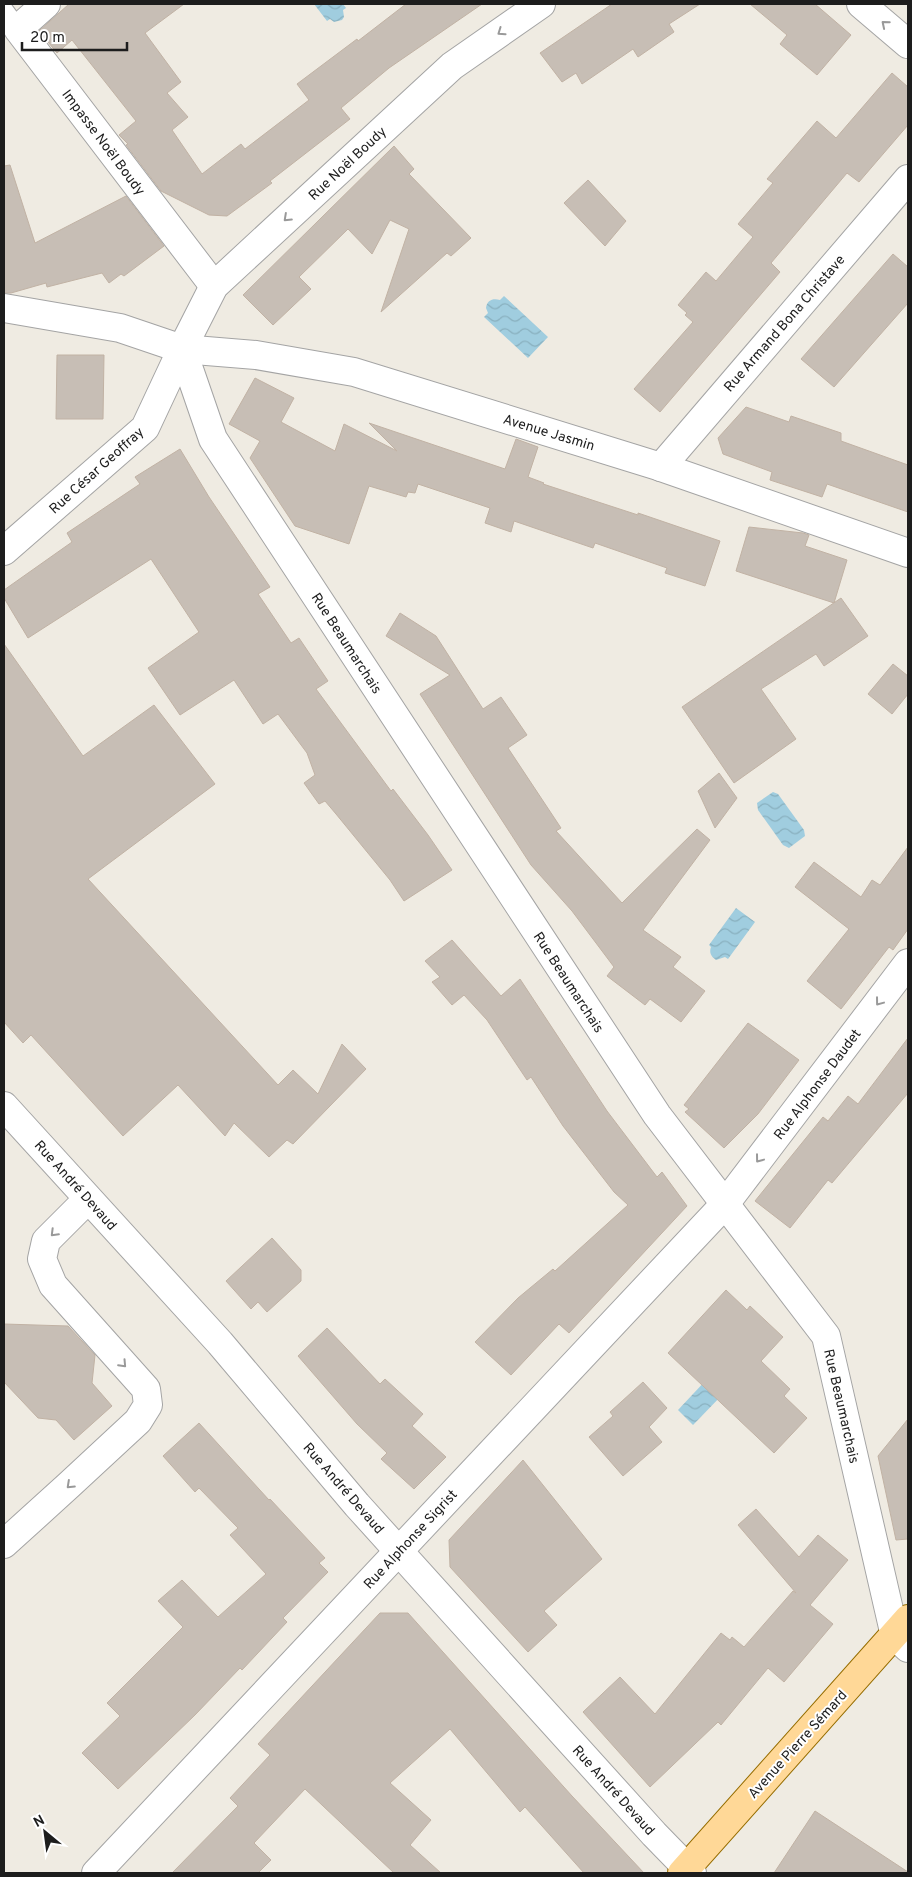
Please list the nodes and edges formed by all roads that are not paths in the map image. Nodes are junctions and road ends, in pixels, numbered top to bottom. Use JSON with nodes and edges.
{"nodes":[{"id":1,"x":46,"y":4,"type":"edge"},
{"id":2,"x":542,"y":4,"type":"edge"},
{"id":3,"x":861,"y":4,"type":"edge"},
{"id":4,"x":11,"y":19,"type":"edge"},
{"id":5,"x":908,"y":44,"type":"edge"},
{"id":6,"x":908,"y":179,"type":"edge"},
{"id":7,"x":214,"y":286,"type":"junction"},
{"id":8,"x":4,"y":308,"type":"edge"},
{"id":9,"x":182,"y":349,"type":"junction"},
{"id":10,"x":660,"y":467,"type":"junction"},
{"id":11,"x":4,"y":551,"type":"edge"},
{"id":12,"x":908,"y":553,"type":"edge"},
{"id":13,"x":908,"y":963,"type":"edge"},
{"id":14,"x":9,"y":1124,"type":"edge"},
{"id":15,"x":88,"y":1199,"type":"junction"},
{"id":16,"x":725,"y":1204,"type":"junction"},
{"id":17,"x":4,"y":1544,"type":"edge"},
{"id":18,"x":399,"y":1551,"type":"junction"},
{"id":19,"x":904,"y":1634,"type":"edge"},
{"id":20,"x":687,"y":1872,"type":"edge"},
{"id":21,"x":96,"y":1873,"type":"edge"}],
"edges":[{"from":1,"to":4,"type":"street","name":"Impasse Noël Boudy"},
{"from":2,"to":7,"type":"street","name":"Rue Noël Boudy","one_way":true},
{"from":5,"to":3,"type":"street","one_way":true},
{"from":4,"to":7,"type":"street","name":"Impasse Noël Boudy"},
{"from":6,"to":10,"type":"street","name":"Rue Armand Bona Christave"},
{"from":7,"to":9,"type":"street","name":"Rue Noël Boudy"},
{"from":8,"to":9,"type":"street","name":"Avenue Jasmin"},
{"from":9,"to":10,"type":"street","name":"Avenue Jasmin"},
{"from":9,"to":11,"type":"street","name":"Rue César Geoffray"},
{"from":9,"to":16,"type":"street","name":"Rue Beaumarchais"},
{"from":10,"to":12,"type":"street","name":"Avenue Jasmin"},
{"from":13,"to":16,"type":"street","name":"Rue Alphonse Daudet","one_way":true},
{"from":14,"to":15,"type":"street","name":"Rue André Devaud"},
{"from":15,"to":17,"type":"street","one_way":true},
{"from":15,"to":18,"type":"street","name":"Rue André Devaud"},
{"from":16,"to":18,"type":"street","name":"Rue Alphonse Sigrist"},
{"from":16,"to":19,"type":"street","name":"Rue Beaumarchais"},
{"from":18,"to":20,"type":"street","name":"Rue André Devaud"},
{"from":18,"to":21,"type":"street","name":"Rue Alphonse Sigrist"},
{"from":19,"to":20,"type":"main road","name":"Avenue Pierre Sémard"}]}
